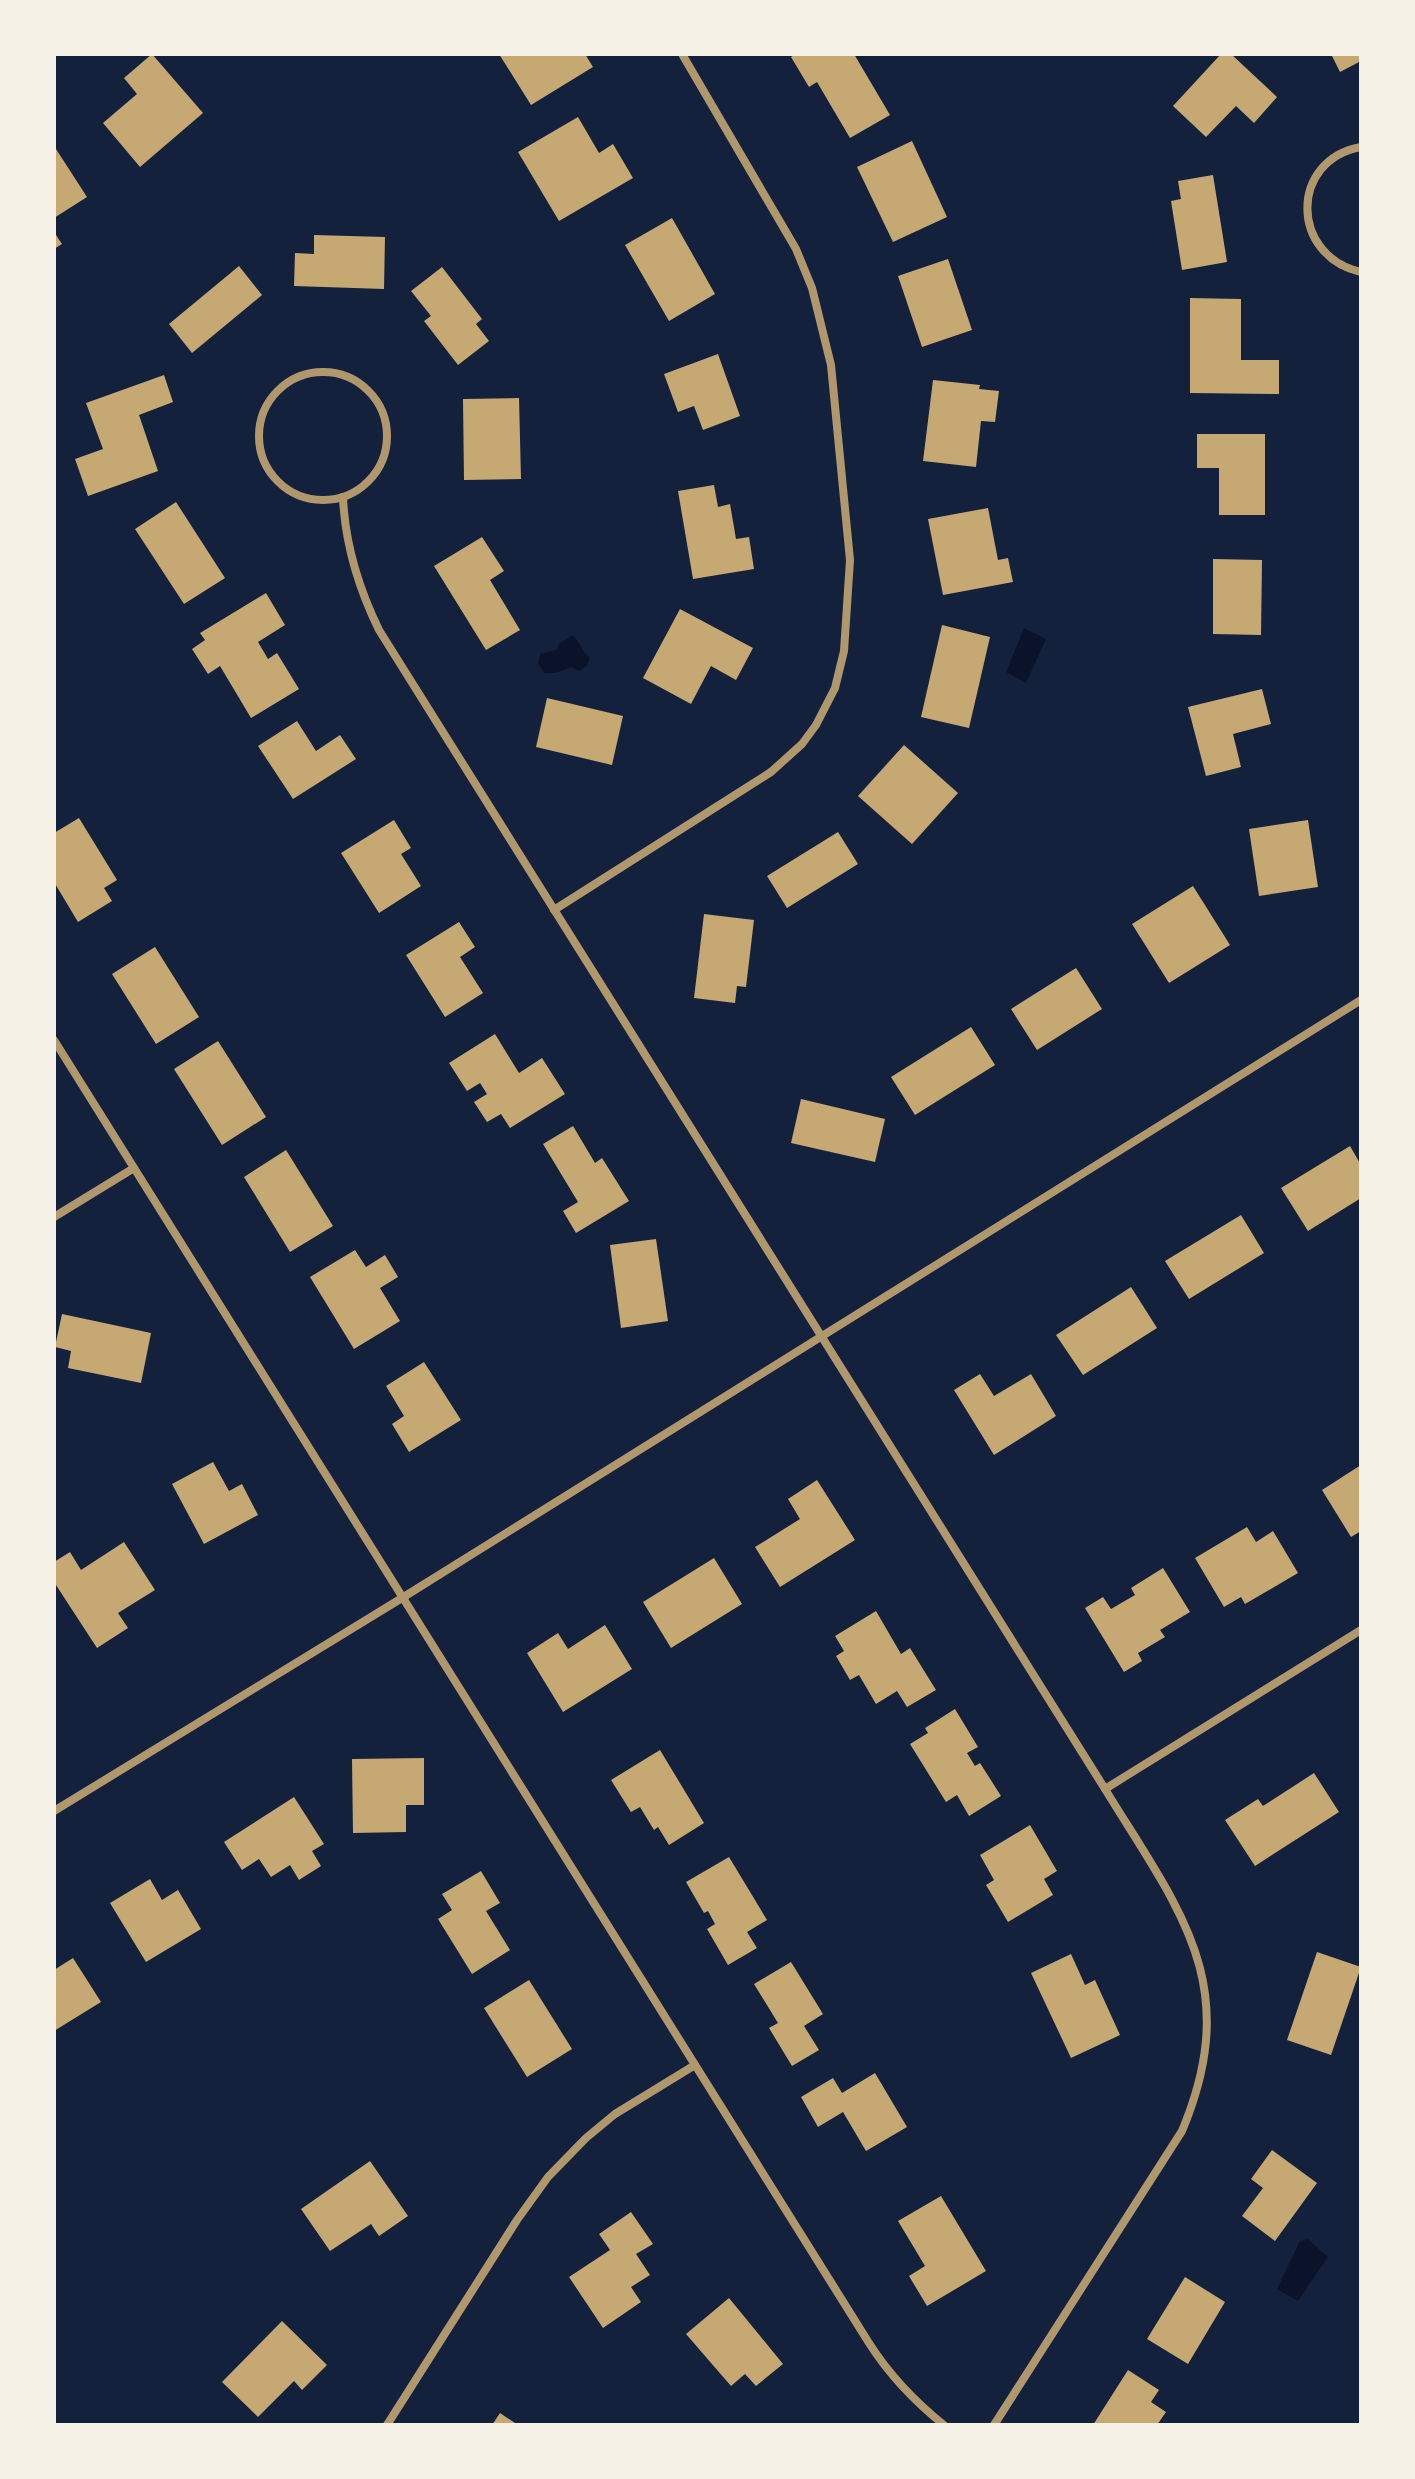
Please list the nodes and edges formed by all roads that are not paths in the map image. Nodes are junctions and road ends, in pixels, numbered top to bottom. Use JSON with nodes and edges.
{"nodes":[{"id":1,"x":682,"y":54,"type":"edge"},
{"id":2,"x":1361,"y":147,"type":"edge"},
{"id":3,"x":1361,"y":272,"type":"edge"},
{"id":4,"x":343,"y":497,"type":"junction"},
{"id":5,"x":554,"y":910,"type":"junction"},
{"id":6,"x":1361,"y":1000,"type":"edge"},
{"id":7,"x":54,"y":1040,"type":"edge"},
{"id":8,"x":134,"y":1168,"type":"junction"},
{"id":9,"x":54,"y":1217,"type":"edge"},
{"id":10,"x":820,"y":1337,"type":"junction"},
{"id":11,"x":402,"y":1598,"type":"junction"},
{"id":12,"x":1361,"y":1630,"type":"edge"},
{"id":13,"x":1105,"y":1789,"type":"junction"},
{"id":14,"x":54,"y":1811,"type":"edge"},
{"id":15,"x":695,"y":2065,"type":"junction"},
{"id":16,"x":387,"y":2425,"type":"edge"},
{"id":17,"x":944,"y":2425,"type":"edge"},
{"id":18,"x":994,"y":2425,"type":"edge"}],
"edges":[{"from":1,"to":5,"type":"street"},
{"from":2,"to":3,"type":"street"},
{"from":4,"to":4,"type":"street"},
{"from":4,"to":5,"type":"street"},
{"from":5,"to":10,"type":"street"},
{"from":6,"to":10,"type":"street"},
{"from":7,"to":8,"type":"street"},
{"from":8,"to":9,"type":"street"},
{"from":8,"to":11,"type":"street"},
{"from":10,"to":11,"type":"street"},
{"from":10,"to":13,"type":"street"},
{"from":11,"to":14,"type":"street"},
{"from":11,"to":15,"type":"street"},
{"from":12,"to":13,"type":"street"},
{"from":13,"to":18,"type":"street"},
{"from":15,"to":16,"type":"street"},
{"from":15,"to":17,"type":"street"}]}
